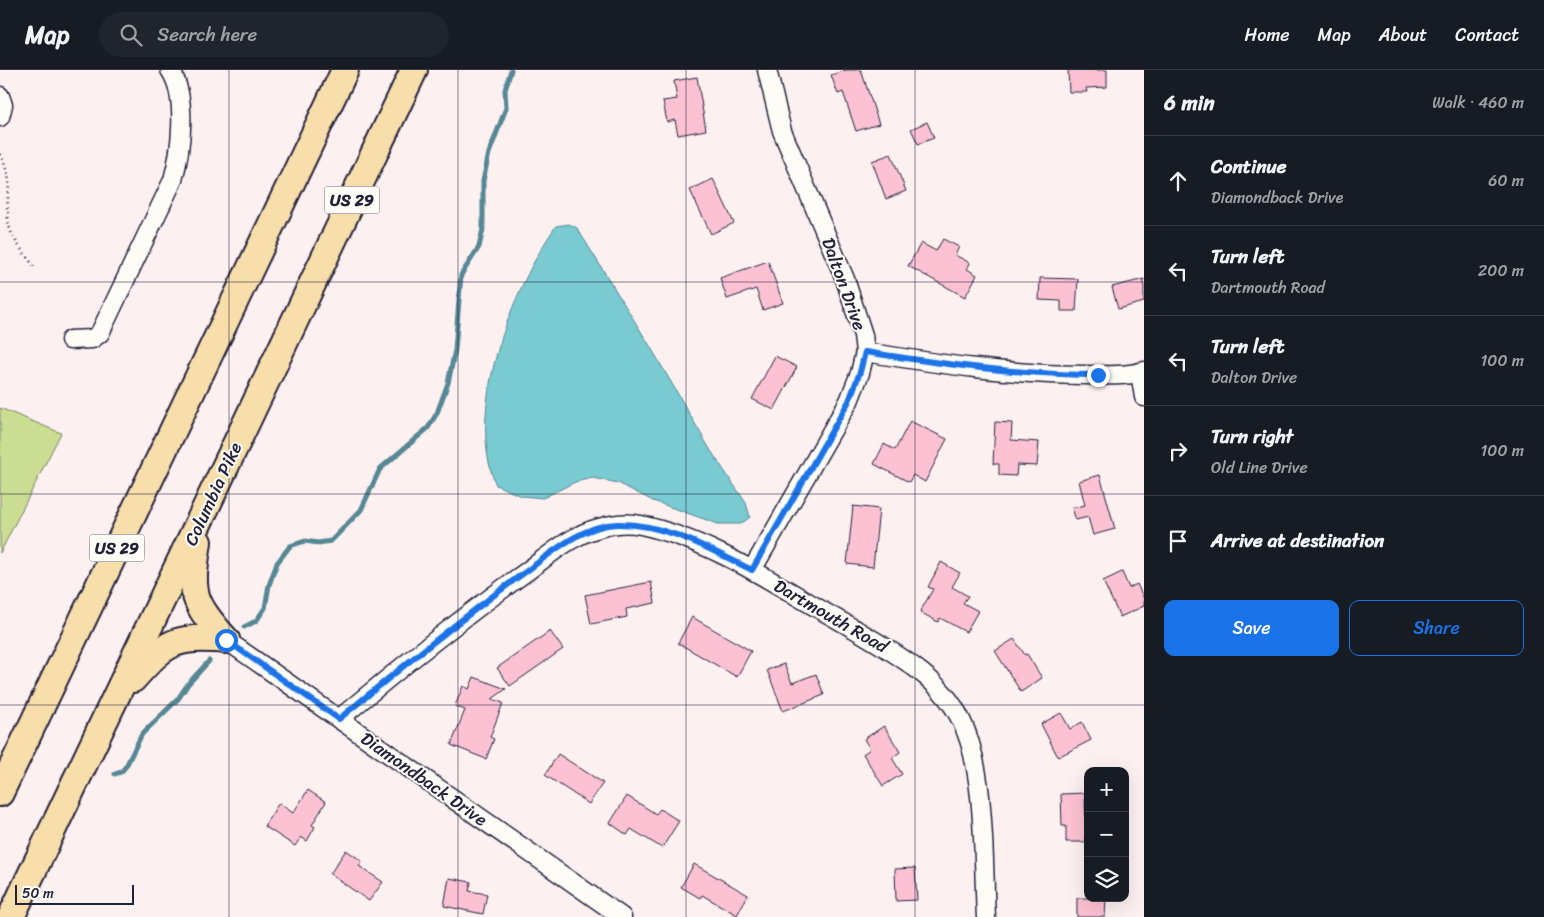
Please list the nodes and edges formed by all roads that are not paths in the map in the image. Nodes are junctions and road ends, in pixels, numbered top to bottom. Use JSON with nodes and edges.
{"nodes":[{"id":1,"x":170,"y":70,"type":"edge"},
{"id":2,"x":345,"y":70,"type":"edge"},
{"id":3,"x":414,"y":70,"type":"edge"},
{"id":4,"x":767,"y":70,"type":"edge"},
{"id":5,"x":0,"y":96,"type":"edge"},
{"id":6,"x":0,"y":117,"type":"edge"},
{"id":7,"x":70,"y":340,"type":"dead end"},
{"id":8,"x":865,"y":352,"type":"junction"},
{"id":9,"x":1142,"y":372,"type":"edge"},
{"id":10,"x":1144,"y":397,"type":"edge"},
{"id":11,"x":202,"y":517,"type":"junction"},
{"id":12,"x":752,"y":570,"type":"junction"},
{"id":13,"x":226,"y":640,"type":"junction"},
{"id":14,"x":113,"y":702,"type":"junction"},
{"id":15,"x":339,"y":719,"type":"junction"},
{"id":16,"x":0,"y":793,"type":"edge"},
{"id":17,"x":11,"y":917,"type":"edge"},
{"id":18,"x":622,"y":917,"type":"edge"},
{"id":19,"x":986,"y":917,"type":"edge"}],
"edges":[{"from":1,"to":7,"type":"street"},
{"from":2,"to":16,"type":"highway","number":"US 29"},
{"from":3,"to":11,"type":"highway","name":"Columbia Pike","number":"US 29"},
{"from":4,"to":8,"type":"street","name":"Dalton Drive"},
{"from":5,"to":6,"type":"street"},
{"from":8,"to":9,"type":"street"},
{"from":8,"to":12,"type":"street","name":"Dalton Drive"},
{"from":9,"to":10,"type":"street"},
{"from":11,"to":13,"type":"highway"},
{"from":11,"to":14,"type":"highway","name":"Columbia Pike","number":"US 29"},
{"from":12,"to":15,"type":"street","name":"Dartmouth Road"},
{"from":12,"to":19,"type":"street","name":"Dartmouth Road"},
{"from":13,"to":14,"type":"highway"},
{"from":13,"to":15,"type":"street","name":"Diamondback Drive"},
{"from":14,"to":17,"type":"highway","name":"Columbia Pike","number":"US 29"},
{"from":15,"to":18,"type":"street","name":"Diamondback Drive"}]}
